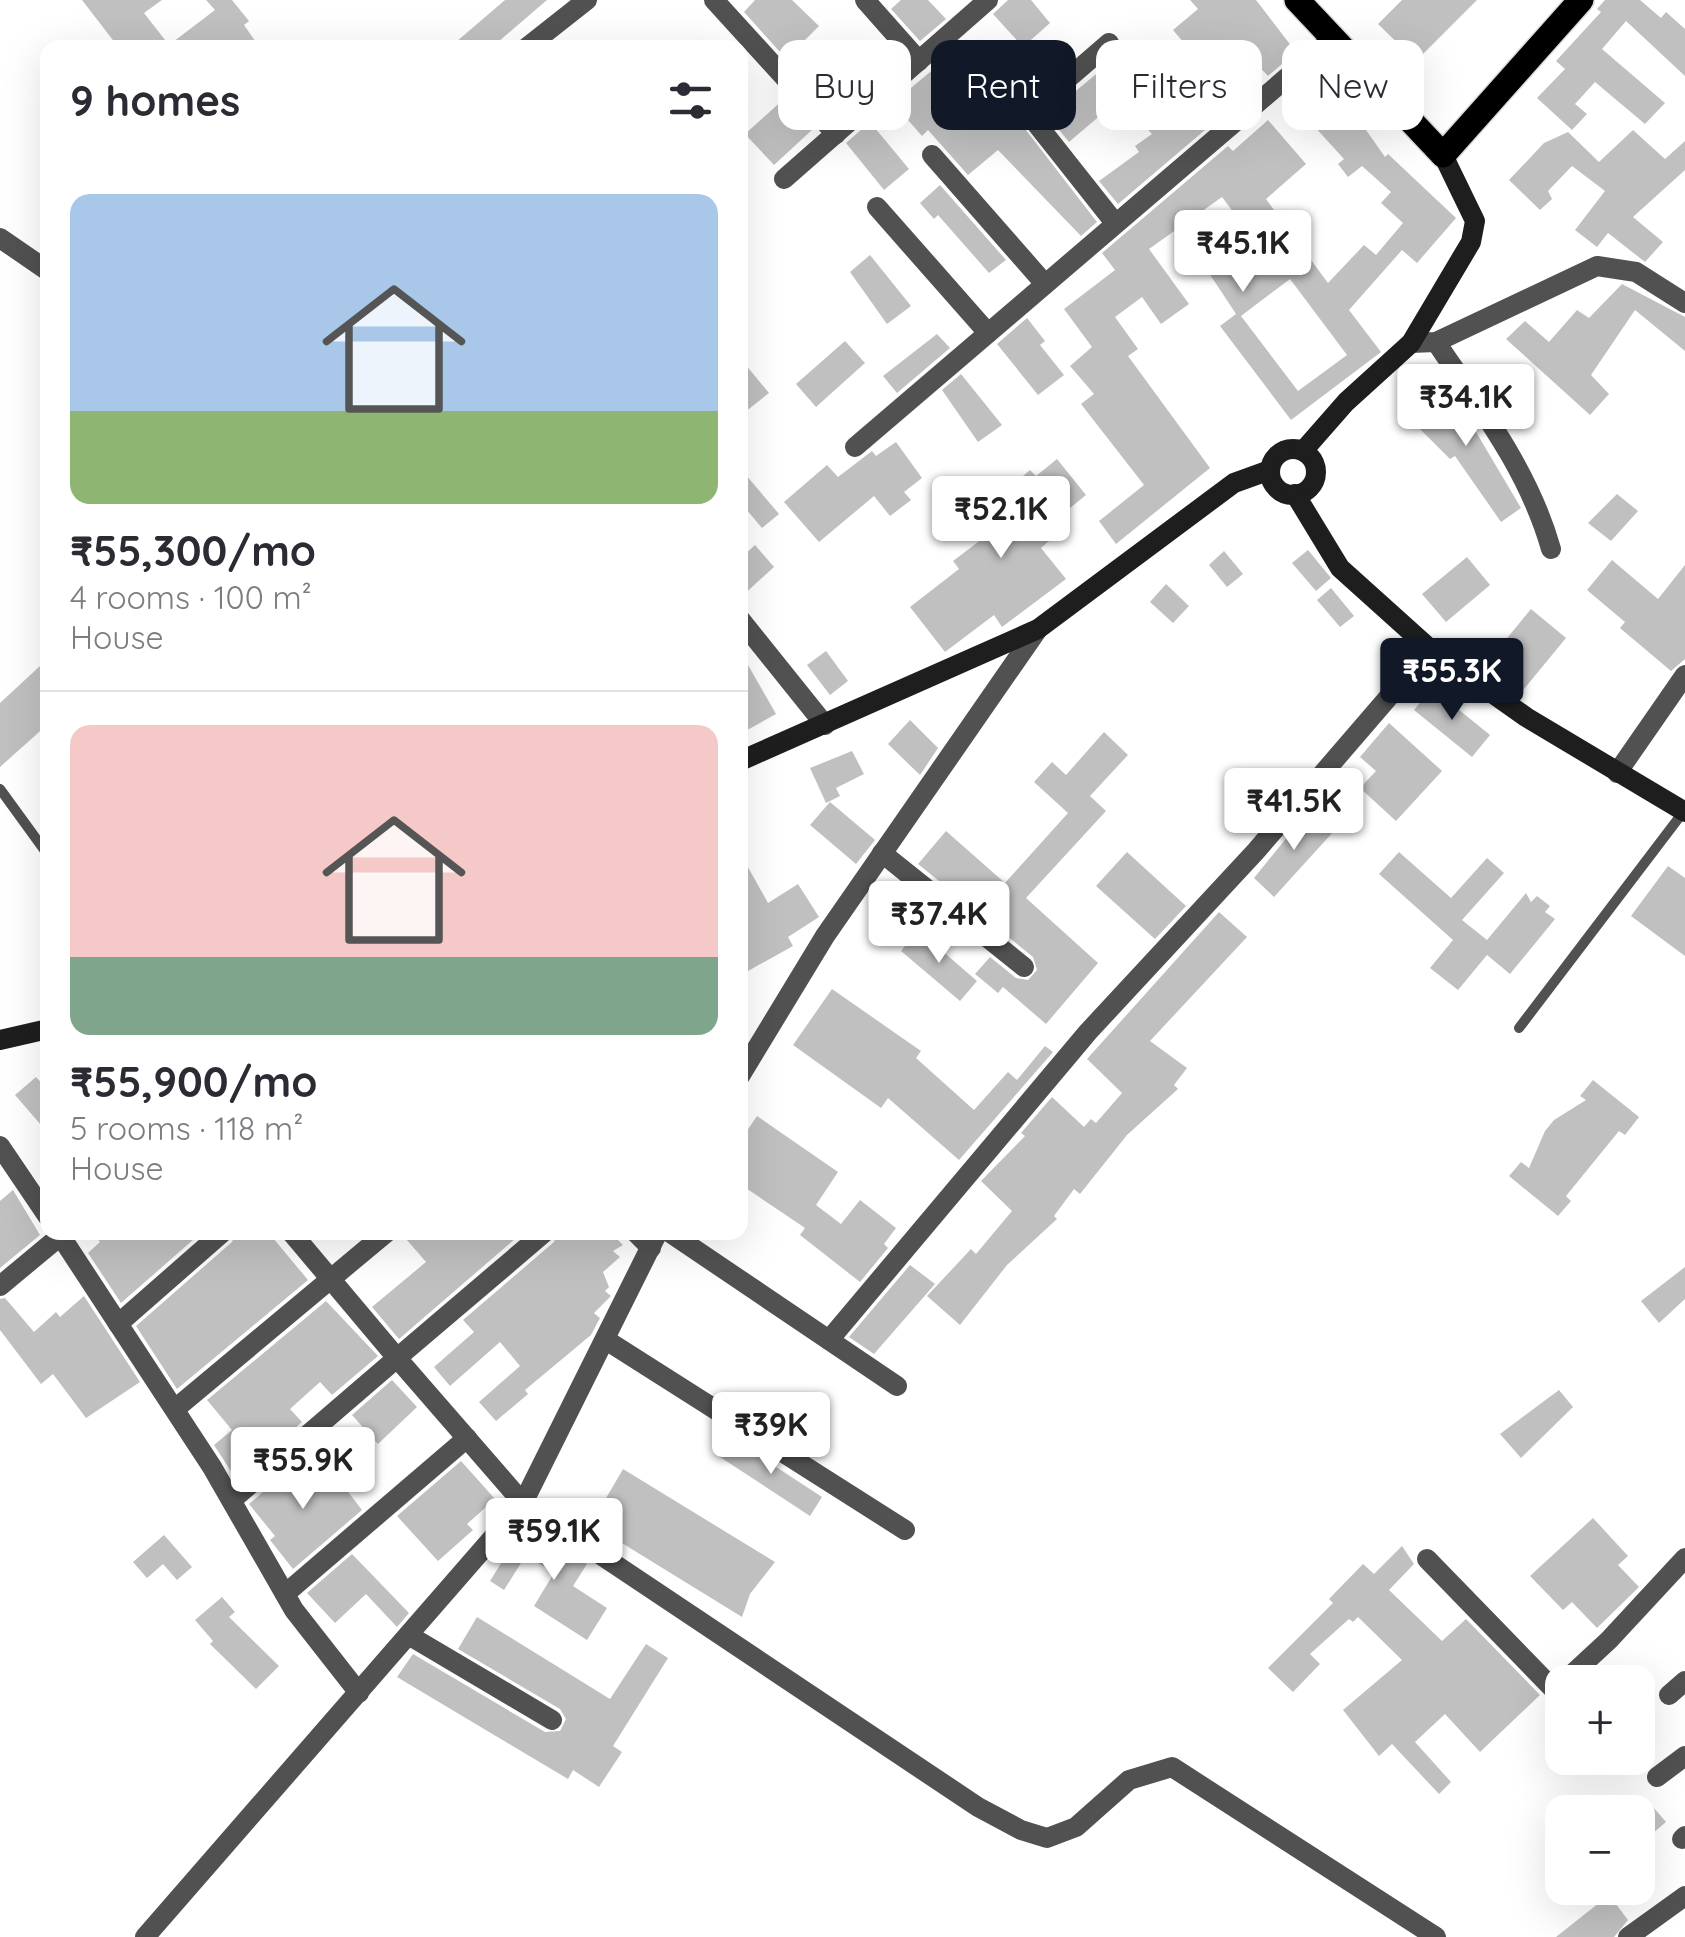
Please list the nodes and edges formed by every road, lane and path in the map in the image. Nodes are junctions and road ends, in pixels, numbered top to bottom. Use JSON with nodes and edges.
{"nodes":[{"id":1,"x":587,"y":0,"type":"edge"},
{"id":2,"x":714,"y":0,"type":"edge"},
{"id":3,"x":865,"y":0,"type":"edge"},
{"id":4,"x":988,"y":0,"type":"edge"},
{"id":5,"x":1298,"y":0,"type":"edge"},
{"id":6,"x":1581,"y":0,"type":"edge"},
{"id":7,"x":1332,"y":39,"type":"junction"},
{"id":8,"x":536,"y":40,"type":"edge"},
{"id":9,"x":1096,"y":54,"type":"edge"},
{"id":10,"x":919,"y":60,"type":"junction"},
{"id":11,"x":836,"y":134,"type":"junction"},
{"id":12,"x":1443,"y":155,"type":"junction"},
{"id":13,"x":932,"y":156,"type":"dead end"},
{"id":14,"x":784,"y":179,"type":"dead end"},
{"id":15,"x":877,"y":207,"type":"dead end"},
{"id":16,"x":1115,"y":223,"type":"junction"},
{"id":17,"x":0,"y":238,"type":"edge"},
{"id":18,"x":40,"y":266,"type":"edge"},
{"id":19,"x":1045,"y":284,"type":"junction"},
{"id":20,"x":1685,"y":303,"type":"edge"},
{"id":21,"x":988,"y":332,"type":"junction"},
{"id":22,"x":1436,"y":342,"type":"junction"},
{"id":23,"x":1411,"y":343,"type":"junction"},
{"id":24,"x":855,"y":447,"type":"dead end"},
{"id":25,"x":1302,"y":451,"type":"junction"},
{"id":26,"x":1270,"y":470,"type":"junction"},
{"id":27,"x":1295,"y":494,"type":"junction"},
{"id":28,"x":1551,"y":549,"type":"dead end"},
{"id":29,"x":1038,"y":629,"type":"junction"},
{"id":30,"x":748,"y":630,"type":"edge"},
{"id":31,"x":1430,"y":649,"type":"junction"},
{"id":32,"x":1682,"y":684,"type":"edge"},
{"id":33,"x":825,"y":725,"type":"junction"},
{"id":34,"x":748,"y":758,"type":"edge"},
{"id":35,"x":1617,"y":772,"type":"junction"},
{"id":36,"x":0,"y":789,"type":"edge"},
{"id":37,"x":1684,"y":812,"type":"edge"},
{"id":38,"x":40,"y":844,"type":"edge"},
{"id":39,"x":882,"y":853,"type":"junction"},
{"id":40,"x":1024,"y":967,"type":"dead end"},
{"id":41,"x":1519,"y":1028,"type":"dead end"},
{"id":42,"x":40,"y":1030,"type":"edge"},
{"id":43,"x":0,"y":1040,"type":"edge"},
{"id":44,"x":748,"y":1063,"type":"edge"},
{"id":45,"x":0,"y":1146,"type":"edge"},
{"id":46,"x":40,"y":1205,"type":"edge"},
{"id":47,"x":54,"y":1240,"type":"edge"},
{"id":48,"x":65,"y":1240,"type":"edge"},
{"id":49,"x":214,"y":1240,"type":"edge"},
{"id":50,"x":298,"y":1240,"type":"edge"},
{"id":51,"x":378,"y":1240,"type":"edge"},
{"id":52,"x":536,"y":1240,"type":"edge"},
{"id":53,"x":654,"y":1240,"type":"edge"},
{"id":54,"x":682,"y":1240,"type":"edge"},
{"id":55,"x":332,"y":1280,"type":"junction"},
{"id":56,"x":0,"y":1286,"type":"edge"},
{"id":57,"x":118,"y":1324,"type":"junction"},
{"id":58,"x":606,"y":1340,"type":"junction"},
{"id":59,"x":829,"y":1340,"type":"junction"},
{"id":60,"x":397,"y":1358,"type":"junction"},
{"id":61,"x":897,"y":1386,"type":"dead end"},
{"id":62,"x":176,"y":1409,"type":"junction"},
{"id":63,"x":467,"y":1438,"type":"junction"},
{"id":64,"x":232,"y":1500,"type":"junction"},
{"id":65,"x":524,"y":1503,"type":"junction"},
{"id":66,"x":905,"y":1530,"type":"dead end"},
{"id":67,"x":1685,"y":1558,"type":"edge"},
{"id":68,"x":1427,"y":1559,"type":"dead end"},
{"id":69,"x":285,"y":1594,"type":"junction"},
{"id":70,"x":410,"y":1636,"type":"junction"},
{"id":71,"x":1586,"y":1665,"type":"edge"},
{"id":72,"x":1545,"y":1680,"type":"edge"},
{"id":73,"x":359,"y":1693,"type":"junction"},
{"id":74,"x":552,"y":1720,"type":"dead end"},
{"id":75,"x":1685,"y":1756,"type":"edge"},
{"id":76,"x":1657,"y":1778,"type":"dead end"},
{"id":77,"x":1685,"y":1896,"type":"edge"},
{"id":78,"x":146,"y":1937,"type":"edge"},
{"id":79,"x":1436,"y":1937,"type":"edge"},
{"id":80,"x":1628,"y":1937,"type":"edge"}],
"edges":[{"from":1,"to":8,"type":"street"},
{"from":2,"to":11,"type":"street"},
{"from":3,"to":10,"type":"street"},
{"from":4,"to":10,"type":"street"},
{"from":5,"to":7,"type":"main road"},
{"from":6,"to":12,"type":"main road"},
{"from":7,"to":12,"type":"main road"},
{"from":7,"to":16,"type":"street"},
{"from":9,"to":16,"type":"street"},
{"from":10,"to":11,"type":"street"},
{"from":11,"to":14,"type":"street"},
{"from":12,"to":23,"type":"main road"},
{"from":13,"to":19,"type":"street"},
{"from":15,"to":21,"type":"street"},
{"from":16,"to":19,"type":"street"},
{"from":17,"to":18,"type":"street"},
{"from":19,"to":21,"type":"street"},
{"from":20,"to":22,"type":"street"},
{"from":21,"to":24,"type":"street"},
{"from":22,"to":23,"type":"street"},
{"from":22,"to":28,"type":"street"},
{"from":23,"to":25,"type":"main road"},
{"from":25,"to":26,"type":"main road"},
{"from":25,"to":27,"type":"main road"},
{"from":26,"to":27,"type":"main road"},
{"from":26,"to":29,"type":"main road"},
{"from":27,"to":31,"type":"main road"},
{"from":29,"to":33,"type":"main road"},
{"from":29,"to":39,"type":"street"},
{"from":30,"to":33,"type":"street"},
{"from":31,"to":35,"type":"main road"},
{"from":31,"to":59,"type":"street"},
{"from":32,"to":35,"type":"street"},
{"from":33,"to":34,"type":"main road"},
{"from":35,"to":37,"type":"main road"},
{"from":36,"to":38,"type":"lane"},
{"from":37,"to":41,"type":"lane"},
{"from":39,"to":40,"type":"street"},
{"from":39,"to":44,"type":"street"},
{"from":42,"to":43,"type":"main road"},
{"from":45,"to":46,"type":"street"},
{"from":47,"to":56,"type":"street"},
{"from":48,"to":57,"type":"street"},
{"from":49,"to":57,"type":"street"},
{"from":50,"to":55,"type":"street"},
{"from":51,"to":55,"type":"street"},
{"from":52,"to":60,"type":"street"},
{"from":53,"to":58,"type":"street"},
{"from":54,"to":59,"type":"street"},
{"from":55,"to":60,"type":"street"},
{"from":55,"to":62,"type":"street"},
{"from":57,"to":62,"type":"street"},
{"from":58,"to":65,"type":"street"},
{"from":58,"to":66,"type":"street"},
{"from":59,"to":61,"type":"street"},
{"from":60,"to":63,"type":"street"},
{"from":60,"to":64,"type":"street"},
{"from":62,"to":64,"type":"street"},
{"from":63,"to":65,"type":"street"},
{"from":63,"to":69,"type":"street"},
{"from":64,"to":69,"type":"street"},
{"from":65,"to":70,"type":"street"},
{"from":65,"to":79,"type":"street"},
{"from":67,"to":71,"type":"street"},
{"from":68,"to":72,"type":"street"},
{"from":69,"to":73,"type":"street"},
{"from":70,"to":73,"type":"street"},
{"from":70,"to":74,"type":"street"},
{"from":73,"to":78,"type":"street"},
{"from":75,"to":76,"type":"street"},
{"from":77,"to":80,"type":"street"}]}
